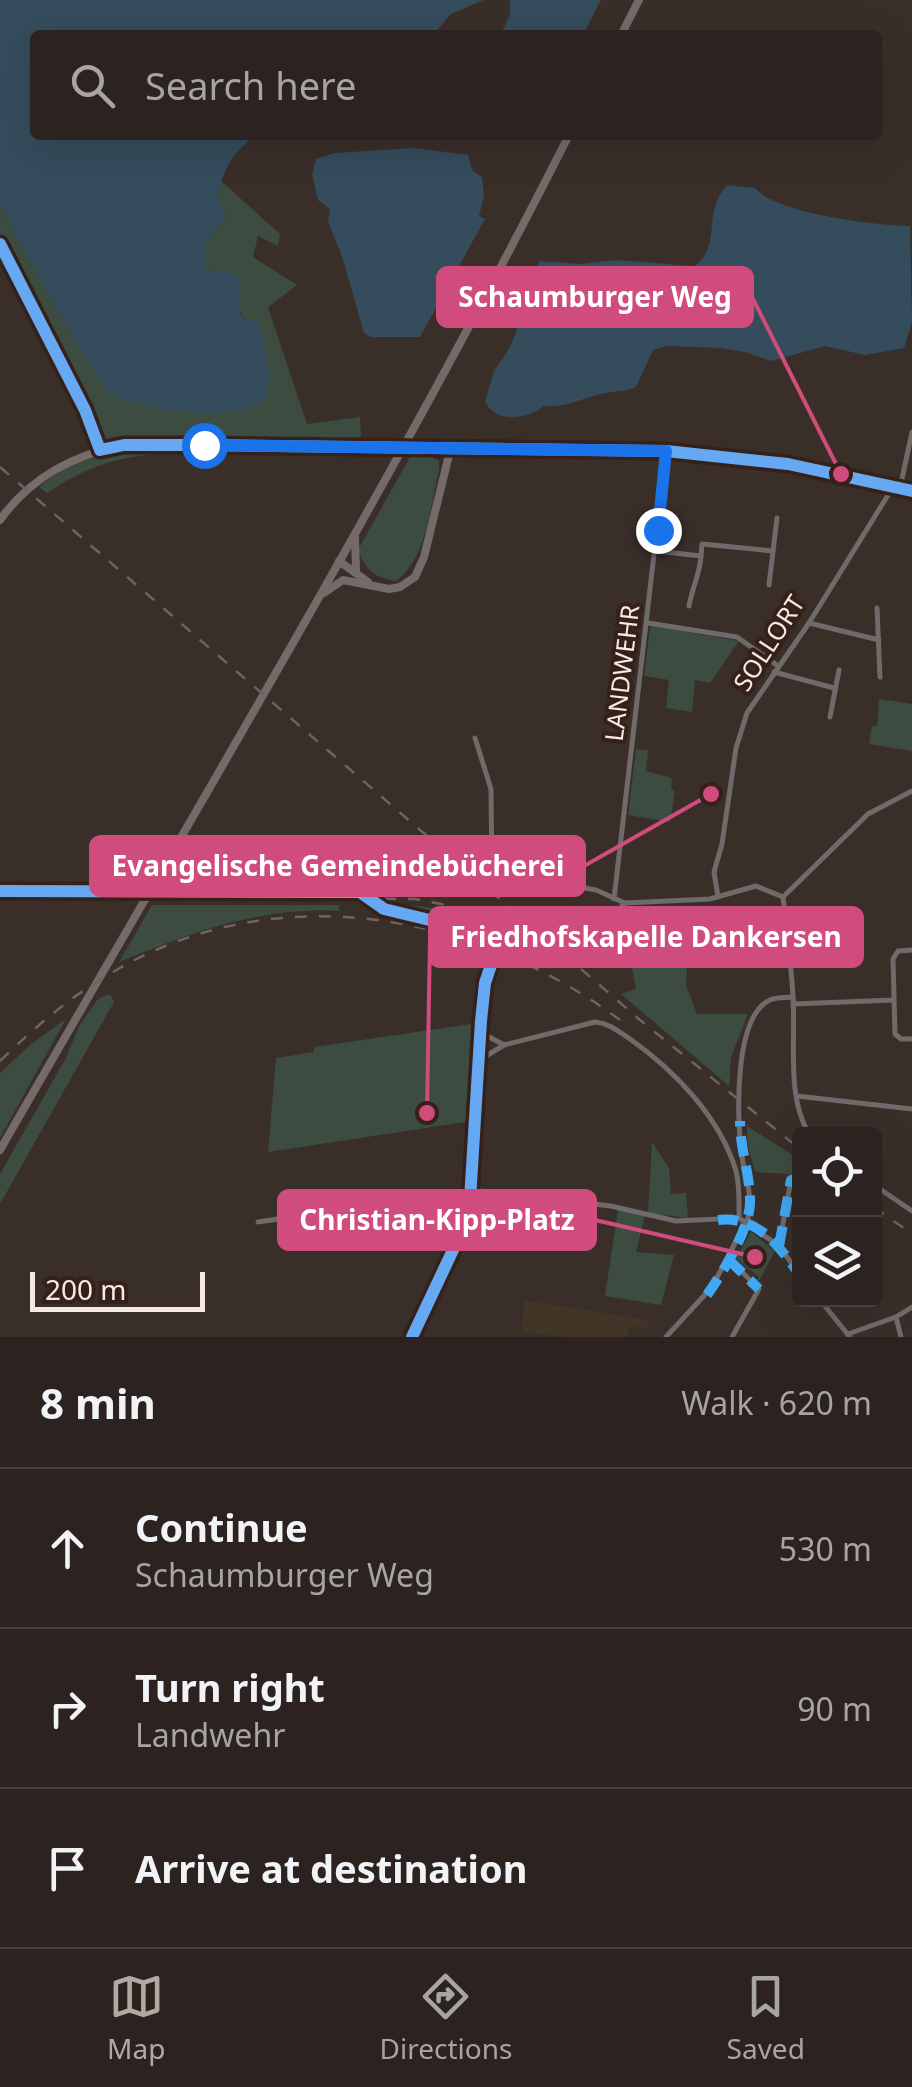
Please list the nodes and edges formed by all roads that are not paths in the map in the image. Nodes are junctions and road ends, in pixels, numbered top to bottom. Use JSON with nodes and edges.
{"nodes":[{"id":1,"x":638,"y":0,"type":"edge"},
{"id":2,"x":623,"y":30,"type":"edge"},
{"id":3,"x":566,"y":140,"type":"edge"},
{"id":4,"x":0,"y":244,"type":"edge"},
{"id":5,"x":912,"y":432,"type":"edge"},
{"id":6,"x":452,"y":447,"type":"junction"},
{"id":7,"x":100,"y":450,"type":"junction"},
{"id":8,"x":666,"y":451,"type":"junction"},
{"id":9,"x":896,"y":488,"type":"junction"},
{"id":10,"x":912,"y":490,"type":"edge"},
{"id":11,"x":776,"y":518,"type":"dead end"},
{"id":12,"x":0,"y":520,"type":"edge"},
{"id":13,"x":355,"y":532,"type":"junction"},
{"id":14,"x":773,"y":550,"type":"junction"},
{"id":15,"x":656,"y":551,"type":"junction"},
{"id":16,"x":701,"y":556,"type":"junction"},
{"id":17,"x":337,"y":565,"type":"junction"},
{"id":18,"x":356,"y":576,"type":"junction"},
{"id":19,"x":769,"y":585,"type":"dead end"},
{"id":20,"x":318,"y":600,"type":"junction"},
{"id":21,"x":690,"y":606,"type":"dead end"},
{"id":22,"x":878,"y":608,"type":"dead end"},
{"id":23,"x":648,"y":623,"type":"junction"},
{"id":24,"x":808,"y":623,"type":"junction"},
{"id":25,"x":879,"y":640,"type":"junction"},
{"id":26,"x":776,"y":669,"type":"junction"},
{"id":27,"x":839,"y":670,"type":"dead end"},
{"id":28,"x":880,"y":677,"type":"dead end"},
{"id":29,"x":834,"y":688,"type":"junction"},
{"id":30,"x":830,"y":717,"type":"dead end"},
{"id":31,"x":475,"y":738,"type":"dead end"},
{"id":32,"x":912,"y":791,"type":"edge"},
{"id":33,"x":0,"y":891,"type":"edge"},
{"id":34,"x":718,"y":897,"type":"junction"},
{"id":35,"x":784,"y":897,"type":"junction"},
{"id":36,"x":614,"y":899,"type":"junction"},
{"id":37,"x":626,"y":902,"type":"junction"},
{"id":38,"x":597,"y":950,"type":"dead end"},
{"id":39,"x":912,"y":950,"type":"edge"},
{"id":40,"x":893,"y":1000,"type":"junction"},
{"id":41,"x":793,"y":1001,"type":"junction"},
{"id":42,"x":480,"y":1032,"type":"junction"},
{"id":43,"x":912,"y":1039,"type":"edge"},
{"id":44,"x":504,"y":1045,"type":"junction"},
{"id":45,"x":478,"y":1062,"type":"junction"},
{"id":46,"x":796,"y":1096,"type":"junction"},
{"id":47,"x":912,"y":1109,"type":"edge"},
{"id":48,"x":805,"y":1127,"type":"edge"},
{"id":49,"x":0,"y":1150,"type":"edge"},
{"id":50,"x":792,"y":1181,"type":"edge"},
{"id":51,"x":471,"y":1190,"type":"junction"},
{"id":52,"x":882,"y":1190,"type":"edge"},
{"id":53,"x":912,"y":1211,"type":"edge"},
{"id":54,"x":738,"y":1218,"type":"junction"},
{"id":55,"x":258,"y":1222,"type":"dead end"},
{"id":56,"x":746,"y":1222,"type":"junction"},
{"id":57,"x":779,"y":1246,"type":"junction"},
{"id":58,"x":728,"y":1258,"type":"junction"},
{"id":59,"x":792,"y":1264,"type":"edge"},
{"id":60,"x":826,"y":1307,"type":"edge"},
{"id":61,"x":912,"y":1307,"type":"edge"},
{"id":62,"x":896,"y":1318,"type":"junction"},
{"id":63,"x":849,"y":1335,"type":"edge"},
{"id":64,"x":412,"y":1337,"type":"edge"},
{"id":65,"x":666,"y":1337,"type":"edge"},
{"id":66,"x":732,"y":1337,"type":"edge"},
{"id":67,"x":901,"y":1337,"type":"edge"}],
"edges":[{"from":1,"to":2,"type":"main road"},
{"from":3,"to":13,"type":"main road"},
{"from":4,"to":7,"type":"street"},
{"from":5,"to":9,"type":"street","name":"SOLLORT"},
{"from":6,"to":7,"type":"street"},
{"from":6,"to":8,"type":"street"},
{"from":6,"to":18,"type":"main road"},
{"from":7,"to":12,"type":"street"},
{"from":8,"to":9,"type":"street"},
{"from":8,"to":15,"type":"street","name":"LANDWEHR"},
{"from":9,"to":10,"type":"street"},
{"from":9,"to":24,"type":"street","name":"SOLLORT"},
{"from":11,"to":14,"type":"street"},
{"from":13,"to":17,"type":"main road"},
{"from":13,"to":18,"type":"main road"},
{"from":14,"to":16,"type":"street"},
{"from":14,"to":19,"type":"street"},
{"from":15,"to":16,"type":"street"},
{"from":15,"to":23,"type":"street","name":"LANDWEHR"},
{"from":16,"to":21,"type":"street"},
{"from":17,"to":18,"type":"main road"},
{"from":17,"to":20,"type":"main road"},
{"from":18,"to":20,"type":"main road"},
{"from":20,"to":49,"type":"main road"},
{"from":22,"to":25,"type":"street"},
{"from":23,"to":26,"type":"street"},
{"from":23,"to":36,"type":"street","name":"LANDWEHR"},
{"from":24,"to":25,"type":"street"},
{"from":24,"to":26,"type":"street","name":"SOLLORT"},
{"from":25,"to":28,"type":"street"},
{"from":26,"to":29,"type":"street"},
{"from":26,"to":34,"type":"street","name":"SOLLORT"},
{"from":27,"to":29,"type":"street"},
{"from":29,"to":30,"type":"street"},
{"from":31,"to":36,"type":"street"},
{"from":32,"to":35,"type":"street"},
{"from":33,"to":42,"type":"street"},
{"from":34,"to":35,"type":"street"},
{"from":34,"to":37,"type":"street"},
{"from":35,"to":41,"type":"street"},
{"from":36,"to":37,"type":"street"},
{"from":37,"to":38,"type":"street"},
{"from":39,"to":40,"type":"street"},
{"from":40,"to":41,"type":"street"},
{"from":40,"to":43,"type":"street"},
{"from":41,"to":46,"type":"street"},
{"from":41,"to":56,"type":"street"},
{"from":42,"to":44,"type":"street"},
{"from":42,"to":45,"type":"street"},
{"from":44,"to":45,"type":"street"},
{"from":44,"to":54,"type":"street"},
{"from":45,"to":51,"type":"street"},
{"from":46,"to":47,"type":"street"},
{"from":46,"to":48,"type":"street"},
{"from":50,"to":57,"type":"street"},
{"from":51,"to":54,"type":"street"},
{"from":51,"to":55,"type":"street"},
{"from":51,"to":64,"type":"street"},
{"from":52,"to":53,"type":"street"},
{"from":54,"to":56,"type":"street"},
{"from":56,"to":57,"type":"street"},
{"from":56,"to":58,"type":"street"},
{"from":57,"to":59,"type":"street"},
{"from":58,"to":65,"type":"street"},
{"from":58,"to":66,"type":"street"},
{"from":60,"to":63,"type":"street"},
{"from":61,"to":62,"type":"street"},
{"from":62,"to":63,"type":"street"},
{"from":62,"to":67,"type":"street"}]}
